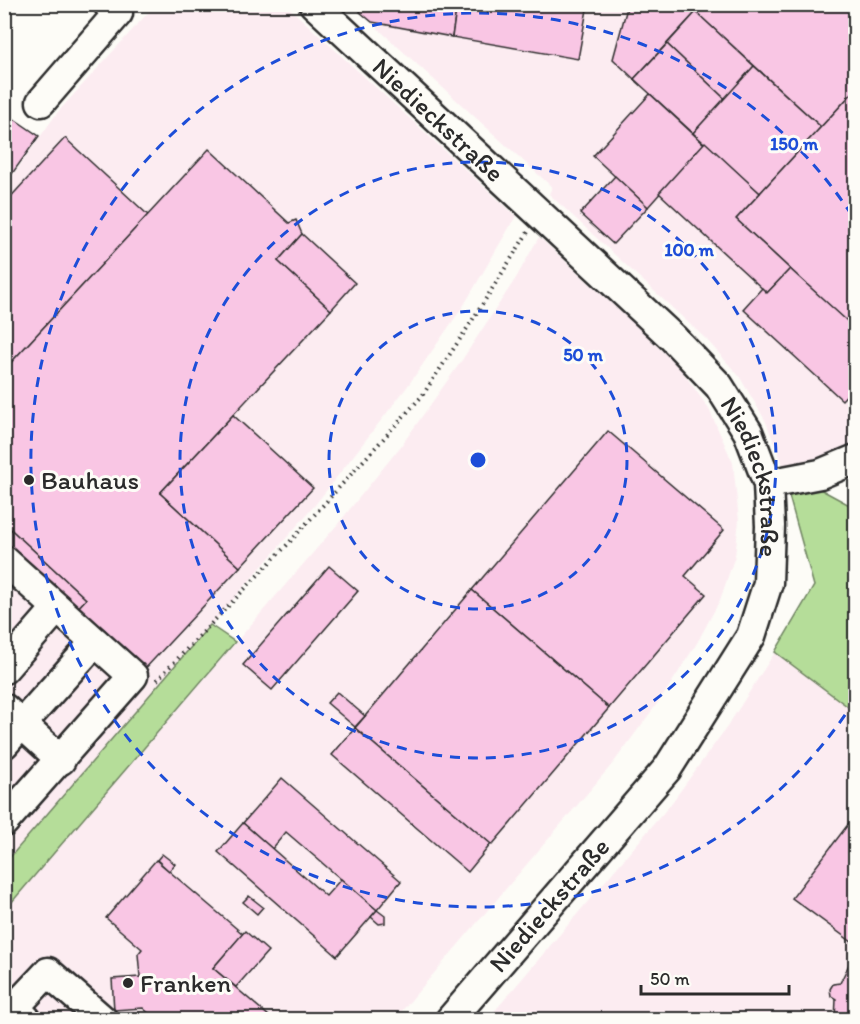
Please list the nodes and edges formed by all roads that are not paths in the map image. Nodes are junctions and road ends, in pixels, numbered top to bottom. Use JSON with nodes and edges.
{"nodes":[{"id":1,"x":108,"y":4,"type":"edge"},
{"id":2,"x":314,"y":4,"type":"edge"},
{"id":3,"x":41,"y":102,"type":"dead end"},
{"id":4,"x":855,"y":459,"type":"edge"},
{"id":5,"x":768,"y":484,"type":"junction"},
{"id":6,"x":10,"y":575,"type":"edge"},
{"id":7,"x":57,"y":608,"type":"junction"},
{"id":8,"x":95,"y":642,"type":"junction"},
{"id":9,"x":4,"y":669,"type":"edge"},
{"id":10,"x":10,"y":725,"type":"edge"},
{"id":11,"x":61,"y":760,"type":"junction"},
{"id":12,"x":4,"y":822,"type":"edge"},
{"id":13,"x":27,"y":1020,"type":"edge"},
{"id":14,"x":103,"y":1020,"type":"edge"},
{"id":15,"x":450,"y":1020,"type":"edge"}],
"edges":[{"from":1,"to":3,"type":"street"},
{"from":2,"to":5,"type":"street","name":"Niedieckstraße"},
{"from":4,"to":5,"type":"street"},
{"from":5,"to":15,"type":"street","name":"Niedieckstraße"},
{"from":6,"to":7,"type":"street"},
{"from":7,"to":8,"type":"street"},
{"from":7,"to":9,"type":"street"},
{"from":8,"to":10,"type":"street"},
{"from":8,"to":11,"type":"street"},
{"from":10,"to":11,"type":"street"},
{"from":11,"to":12,"type":"street"},
{"from":13,"to":14,"type":"street"}]}
